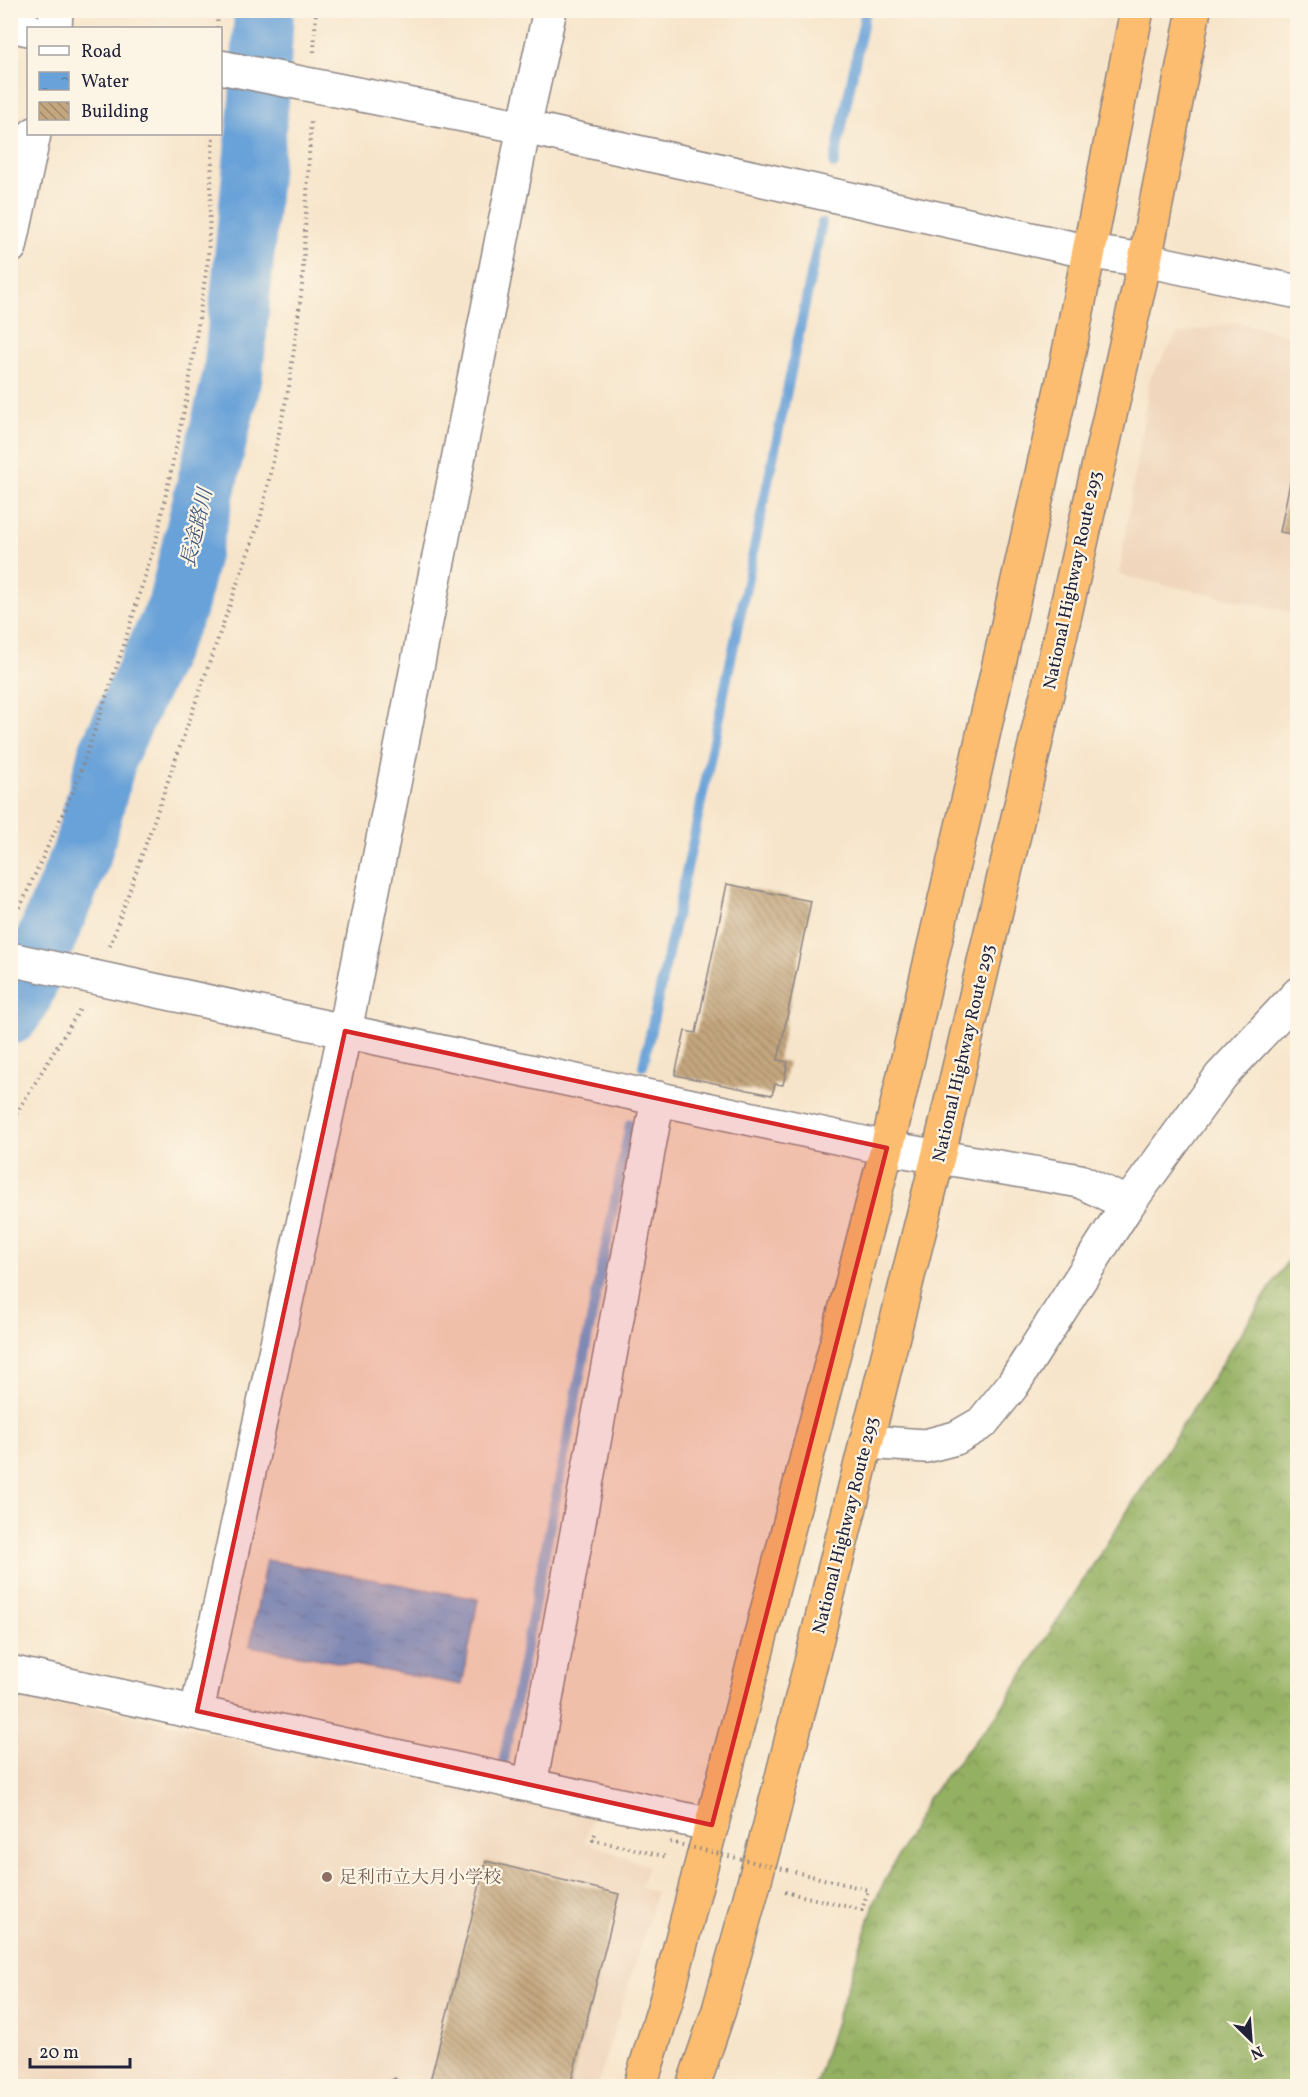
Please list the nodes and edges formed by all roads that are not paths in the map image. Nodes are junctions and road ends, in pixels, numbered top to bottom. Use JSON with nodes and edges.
{"nodes":[{"id":1,"x":56,"y":10,"type":"edge"},
{"id":2,"x":550,"y":10,"type":"edge"},
{"id":3,"x":1137,"y":10,"type":"edge"},
{"id":4,"x":1194,"y":10,"type":"edge"},
{"id":5,"x":10,"y":26,"type":"edge"},
{"id":6,"x":55,"y":27,"type":"edge"},
{"id":7,"x":27,"y":29,"type":"edge"},
{"id":8,"x":225,"y":68,"type":"edge"},
{"id":9,"x":524,"y":127,"type":"junction"},
{"id":10,"x":34,"y":135,"type":"edge"},
{"id":11,"x":10,"y":247,"type":"edge"},
{"id":12,"x":1090,"y":252,"type":"junction"},
{"id":13,"x":1145,"y":260,"type":"junction"},
{"id":14,"x":1298,"y":292,"type":"edge"},
{"id":15,"x":10,"y":959,"type":"edge"},
{"id":16,"x":1298,"y":994,"type":"edge"},
{"id":17,"x":345,"y":1031,"type":"junction"},
{"id":18,"x":658,"y":1098,"type":"junction"},
{"id":19,"x":886,"y":1148,"type":"junction"},
{"id":20,"x":938,"y":1157,"type":"junction"},
{"id":21,"x":1128,"y":1204,"type":"junction"},
{"id":22,"x":866,"y":1442,"type":"junction"},
{"id":23,"x":10,"y":1672,"type":"edge"},
{"id":24,"x":196,"y":1711,"type":"junction"},
{"id":25,"x":530,"y":1785,"type":"junction"},
{"id":26,"x":712,"y":1825,"type":"junction"},
{"id":27,"x":640,"y":2086,"type":"edge"},
{"id":28,"x":693,"y":2086,"type":"edge"}],
"edges":[{"from":1,"to":6,"type":"street"},
{"from":2,"to":9,"type":"street"},
{"from":3,"to":12,"type":"highway"},
{"from":4,"to":13,"type":"highway","name":"National Highway Route 293"},
{"from":5,"to":7,"type":"street"},
{"from":8,"to":9,"type":"street"},
{"from":9,"to":12,"type":"street"},
{"from":9,"to":17,"type":"street"},
{"from":10,"to":11,"type":"street"},
{"from":12,"to":13,"type":"street"},
{"from":12,"to":19,"type":"highway"},
{"from":13,"to":14,"type":"street"},
{"from":13,"to":20,"type":"highway","name":"National Highway Route 293"},
{"from":15,"to":17,"type":"street"},
{"from":16,"to":21,"type":"street"},
{"from":17,"to":18,"type":"street"},
{"from":17,"to":24,"type":"street"},
{"from":18,"to":19,"type":"street"},
{"from":18,"to":25,"type":"street"},
{"from":19,"to":20,"type":"street"},
{"from":19,"to":26,"type":"highway"},
{"from":20,"to":21,"type":"street"},
{"from":20,"to":22,"type":"highway","name":"National Highway Route 293"},
{"from":21,"to":22,"type":"street"},
{"from":22,"to":28,"type":"highway","name":"National Highway Route 293"},
{"from":23,"to":24,"type":"street"},
{"from":24,"to":25,"type":"street"},
{"from":25,"to":26,"type":"street"},
{"from":26,"to":27,"type":"highway"}]}
